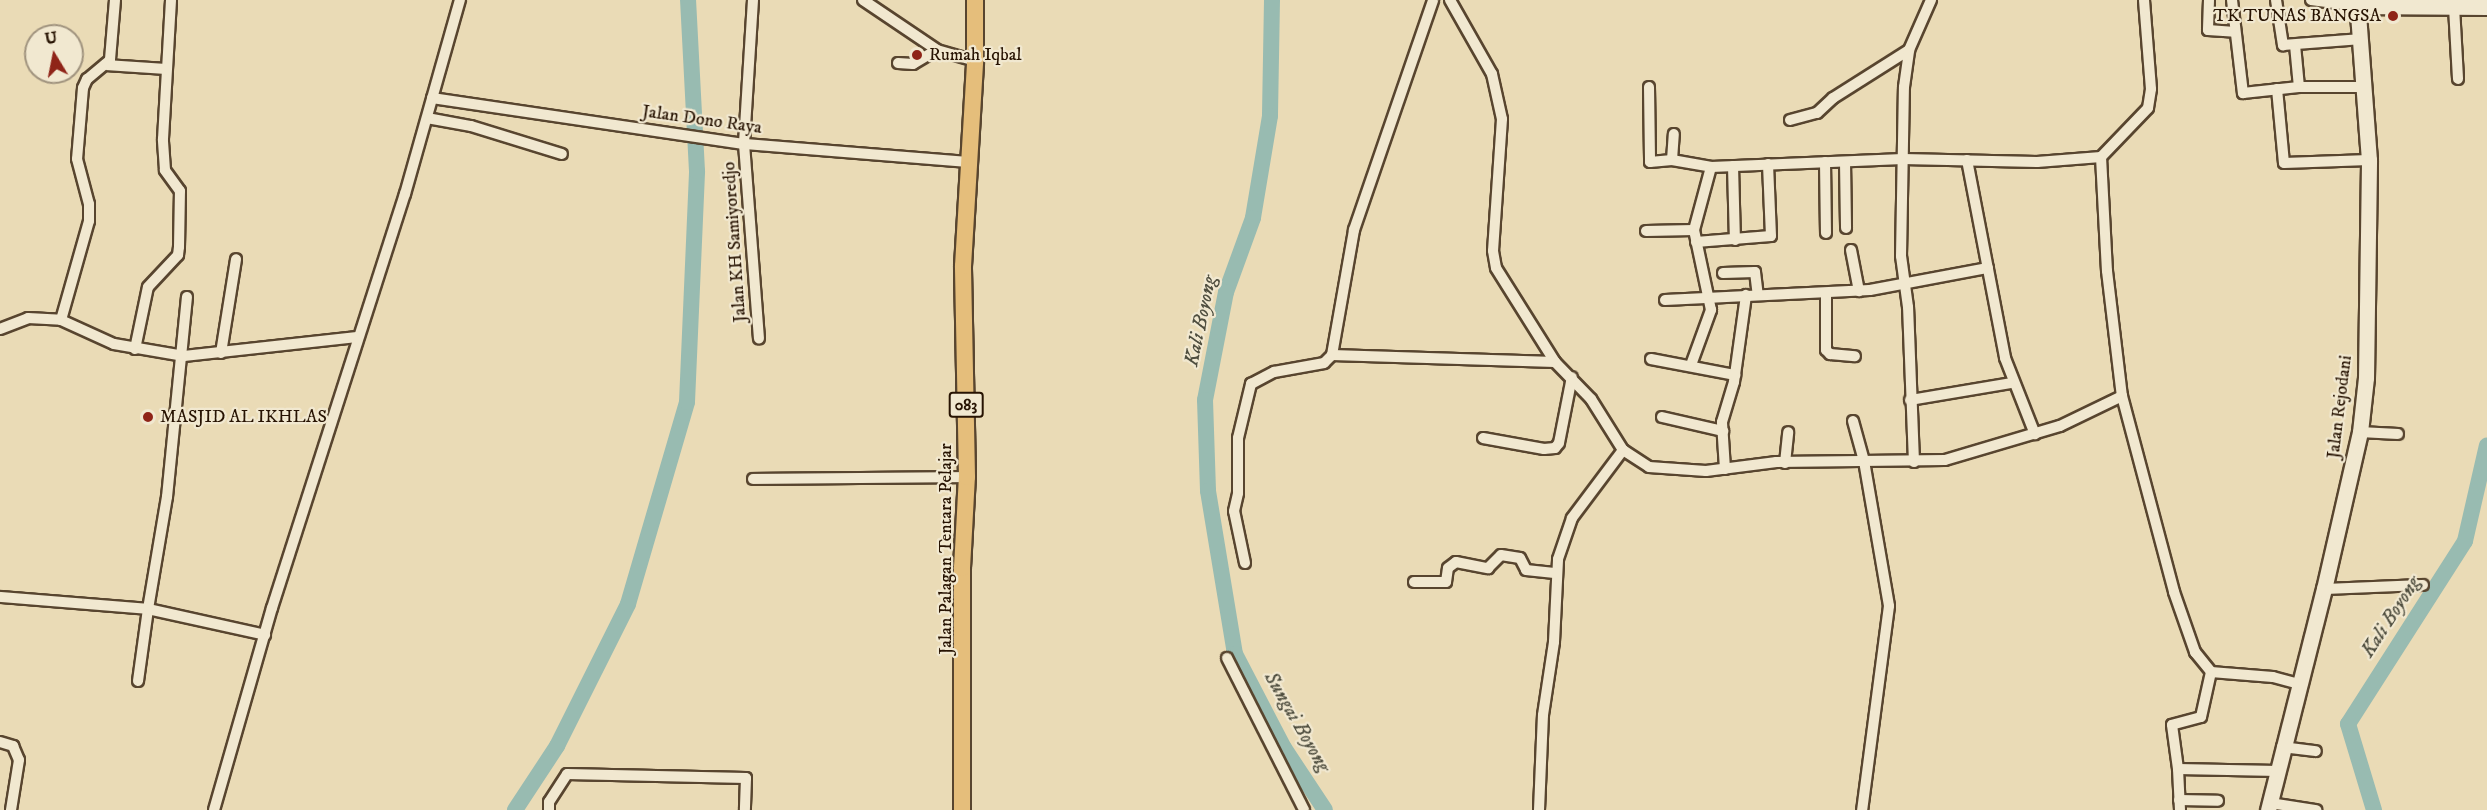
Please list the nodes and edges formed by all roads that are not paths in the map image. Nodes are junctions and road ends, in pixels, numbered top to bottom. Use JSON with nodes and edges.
{"nodes":[{"id":1,"x":115,"y":0,"type":"edge"},
{"id":2,"x":171,"y":0,"type":"edge"},
{"id":3,"x":460,"y":0,"type":"edge"},
{"id":4,"x":753,"y":0,"type":"edge"},
{"id":5,"x":975,"y":0,"type":"edge"},
{"id":6,"x":1433,"y":0,"type":"edge"},
{"id":7,"x":1450,"y":0,"type":"edge"},
{"id":8,"x":1931,"y":0,"type":"edge"},
{"id":9,"x":2144,"y":0,"type":"edge"},
{"id":10,"x":2209,"y":0,"type":"edge"},
{"id":11,"x":2232,"y":0,"type":"edge"},
{"id":12,"x":2276,"y":0,"type":"edge"},
{"id":13,"x":2311,"y":0,"type":"edge"},
{"id":14,"x":869,"y":1,"type":"edge"},
{"id":15,"x":2358,"y":3,"type":"edge"},
{"id":16,"x":2454,"y":7,"type":"junction"},
{"id":17,"x":2487,"y":7,"type":"edge"},
{"id":18,"x":2235,"y":32,"type":"junction"},
{"id":19,"x":2362,"y":39,"type":"junction"},
{"id":20,"x":2295,"y":45,"type":"junction"},
{"id":21,"x":936,"y":50,"type":"junction"},
{"id":22,"x":1909,"y":50,"type":"junction"},
{"id":23,"x":975,"y":61,"type":"junction"},
{"id":24,"x":898,"y":63,"type":"dead end"},
{"id":25,"x":107,"y":65,"type":"junction"},
{"id":26,"x":165,"y":69,"type":"junction"},
{"id":27,"x":2458,"y":79,"type":"dead end"},
{"id":28,"x":1649,"y":87,"type":"dead end"},
{"id":29,"x":2299,"y":87,"type":"junction"},
{"id":30,"x":2362,"y":87,"type":"junction"},
{"id":31,"x":2277,"y":89,"type":"junction"},
{"id":32,"x":432,"y":98,"type":"junction"},
{"id":33,"x":427,"y":118,"type":"junction"},
{"id":34,"x":1790,"y":120,"type":"dead end"},
{"id":35,"x":1674,"y":134,"type":"dead end"},
{"id":36,"x":744,"y":144,"type":"junction"},
{"id":37,"x":562,"y":154,"type":"dead end"},
{"id":38,"x":2101,"y":157,"type":"junction"},
{"id":39,"x":1903,"y":159,"type":"junction"},
{"id":40,"x":1672,"y":160,"type":"junction"},
{"id":41,"x":1966,"y":160,"type":"junction"},
{"id":42,"x":2369,"y":160,"type":"junction"},
{"id":43,"x":969,"y":162,"type":"junction"},
{"id":44,"x":1825,"y":162,"type":"junction"},
{"id":45,"x":1845,"y":162,"type":"junction"},
{"id":46,"x":1768,"y":164,"type":"junction"},
{"id":47,"x":1733,"y":166,"type":"junction"},
{"id":48,"x":1711,"y":167,"type":"junction"},
{"id":49,"x":1846,"y":228,"type":"dead end"},
{"id":50,"x":1694,"y":230,"type":"junction"},
{"id":51,"x":1646,"y":231,"type":"dead end"},
{"id":52,"x":1826,"y":233,"type":"dead end"},
{"id":53,"x":1735,"y":240,"type":"junction"},
{"id":54,"x":1696,"y":243,"type":"junction"},
{"id":55,"x":1851,"y":250,"type":"dead end"},
{"id":56,"x":236,"y":260,"type":"dead end"},
{"id":57,"x":1988,"y":268,"type":"junction"},
{"id":58,"x":1723,"y":273,"type":"dead end"},
{"id":59,"x":1904,"y":285,"type":"junction"},
{"id":60,"x":1859,"y":291,"type":"junction"},
{"id":61,"x":1826,"y":293,"type":"junction"},
{"id":62,"x":1711,"y":295,"type":"junction"},
{"id":63,"x":1746,"y":295,"type":"junction"},
{"id":64,"x":1758,"y":295,"type":"junction"},
{"id":65,"x":187,"y":297,"type":"dead end"},
{"id":66,"x":1665,"y":300,"type":"dead end"},
{"id":67,"x":61,"y":320,"type":"junction"},
{"id":68,"x":0,"y":329,"type":"edge"},
{"id":69,"x":357,"y":337,"type":"junction"},
{"id":70,"x":759,"y":338,"type":"dead end"},
{"id":71,"x":135,"y":349,"type":"junction"},
{"id":72,"x":221,"y":353,"type":"junction"},
{"id":73,"x":1332,"y":355,"type":"junction"},
{"id":74,"x":184,"y":356,"type":"junction"},
{"id":75,"x":1855,"y":356,"type":"dead end"},
{"id":76,"x":1651,"y":358,"type":"dead end"},
{"id":77,"x":1555,"y":362,"type":"junction"},
{"id":78,"x":1691,"y":365,"type":"junction"},
{"id":79,"x":1735,"y":375,"type":"junction"},
{"id":80,"x":1572,"y":377,"type":"junction"},
{"id":81,"x":2012,"y":383,"type":"junction"},
{"id":82,"x":2122,"y":396,"type":"junction"},
{"id":83,"x":1911,"y":400,"type":"junction"},
{"id":84,"x":1662,"y":417,"type":"dead end"},
{"id":85,"x":1853,"y":421,"type":"dead end"},
{"id":86,"x":1723,"y":431,"type":"junction"},
{"id":87,"x":1788,"y":432,"type":"dead end"},
{"id":88,"x":2360,"y":432,"type":"junction"},
{"id":89,"x":2035,"y":434,"type":"junction"},
{"id":90,"x":2398,"y":434,"type":"dead end"},
{"id":91,"x":1483,"y":438,"type":"dead end"},
{"id":92,"x":1623,"y":450,"type":"junction"},
{"id":93,"x":1864,"y":461,"type":"junction"},
{"id":94,"x":1914,"y":462,"type":"junction"},
{"id":95,"x":1785,"y":463,"type":"junction"},
{"id":96,"x":1725,"y":469,"type":"junction"},
{"id":97,"x":967,"y":477,"type":"junction"},
{"id":98,"x":753,"y":478,"type":"dead end"},
{"id":99,"x":1245,"y":562,"type":"dead end"},
{"id":100,"x":1557,"y":573,"type":"junction"},
{"id":101,"x":1414,"y":582,"type":"dead end"},
{"id":102,"x":2423,"y":585,"type":"dead end"},
{"id":103,"x":2324,"y":589,"type":"junction"},
{"id":104,"x":0,"y":597,"type":"edge"},
{"id":105,"x":148,"y":609,"type":"junction"},
{"id":106,"x":264,"y":635,"type":"junction"},
{"id":107,"x":1227,"y":658,"type":"dead end"},
{"id":108,"x":2211,"y":672,"type":"junction"},
{"id":109,"x":138,"y":681,"type":"dead end"},
{"id":110,"x":2299,"y":684,"type":"junction"},
{"id":111,"x":0,"y":742,"type":"edge"},
{"id":112,"x":2282,"y":747,"type":"junction"},
{"id":113,"x":2316,"y":751,"type":"dead end"},
{"id":114,"x":2178,"y":769,"type":"junction"},
{"id":115,"x":2278,"y":771,"type":"junction"},
{"id":116,"x":2217,"y":801,"type":"dead end"},
{"id":117,"x":2179,"y":805,"type":"edge"},
{"id":118,"x":2269,"y":807,"type":"edge"},
{"id":119,"x":11,"y":810,"type":"edge"},
{"id":120,"x":214,"y":810,"type":"edge"},
{"id":121,"x":549,"y":810,"type":"edge"},
{"id":122,"x":745,"y":810,"type":"edge"},
{"id":123,"x":962,"y":810,"type":"edge"},
{"id":124,"x":1304,"y":810,"type":"edge"},
{"id":125,"x":1539,"y":810,"type":"edge"},
{"id":126,"x":1862,"y":810,"type":"edge"},
{"id":127,"x":2316,"y":810,"type":"edge"}],
"edges":[{"from":1,"to":25,"type":"street"},
{"from":2,"to":26,"type":"street"},
{"from":3,"to":32,"type":"street"},
{"from":4,"to":36,"type":"street","name":"Jalan KH Samiyoredjo"},
{"from":5,"to":23,"type":"main road","name":"Jalan Palagan Tentara Pelajar","number":"083"},
{"from":6,"to":73,"type":"street"},
{"from":7,"to":77,"type":"street"},
{"from":8,"to":22,"type":"street"},
{"from":9,"to":38,"type":"street"},
{"from":10,"to":18,"type":"street"},
{"from":11,"to":18,"type":"street"},
{"from":12,"to":20,"type":"street"},
{"from":13,"to":15,"type":"street"},
{"from":14,"to":21,"type":"street"},
{"from":15,"to":16,"type":"main road"},
{"from":15,"to":19,"type":"main road","name":"Jalan Rejodani"},
{"from":16,"to":17,"type":"main road"},
{"from":16,"to":27,"type":"street"},
{"from":18,"to":31,"type":"street"},
{"from":19,"to":20,"type":"street"},
{"from":19,"to":30,"type":"main road","name":"Jalan Rejodani"},
{"from":20,"to":29,"type":"street"},
{"from":21,"to":23,"type":"street"},
{"from":21,"to":24,"type":"street"},
{"from":22,"to":34,"type":"street"},
{"from":22,"to":39,"type":"street"},
{"from":23,"to":43,"type":"main road","name":"Jalan Palagan Tentara Pelajar","number":"083"},
{"from":25,"to":26,"type":"street"},
{"from":25,"to":67,"type":"street"},
{"from":26,"to":71,"type":"street"},
{"from":28,"to":40,"type":"street"},
{"from":29,"to":30,"type":"street"},
{"from":29,"to":31,"type":"street"},
{"from":30,"to":42,"type":"main road","name":"Jalan Rejodani"},
{"from":31,"to":42,"type":"street"},
{"from":32,"to":33,"type":"street"},
{"from":32,"to":36,"type":"street","name":"Jalan Dono Raya"},
{"from":33,"to":37,"type":"street"},
{"from":33,"to":69,"type":"street"},
{"from":35,"to":40,"type":"street"},
{"from":36,"to":43,"type":"street","name":"Jalan Dono Raya"},
{"from":36,"to":70,"type":"street","name":"Jalan KH Samiyoredjo"},
{"from":38,"to":41,"type":"street"},
{"from":38,"to":82,"type":"street"},
{"from":39,"to":41,"type":"street"},
{"from":39,"to":45,"type":"street"},
{"from":39,"to":59,"type":"street"},
{"from":40,"to":48,"type":"street"},
{"from":41,"to":57,"type":"street"},
{"from":42,"to":88,"type":"main road","name":"Jalan Rejodani"},
{"from":43,"to":97,"type":"main road","name":"Jalan Palagan Tentara Pelajar","number":"083"},
{"from":44,"to":45,"type":"street"},
{"from":44,"to":46,"type":"street"},
{"from":44,"to":52,"type":"street"},
{"from":45,"to":49,"type":"street"},
{"from":46,"to":47,"type":"street"},
{"from":46,"to":53,"type":"street"},
{"from":47,"to":48,"type":"street"},
{"from":47,"to":53,"type":"street"},
{"from":48,"to":50,"type":"street"},
{"from":50,"to":51,"type":"street"},
{"from":50,"to":54,"type":"street"},
{"from":53,"to":54,"type":"street"},
{"from":54,"to":62,"type":"street"},
{"from":55,"to":60,"type":"street"},
{"from":56,"to":72,"type":"street"},
{"from":57,"to":59,"type":"street"},
{"from":57,"to":81,"type":"street"},
{"from":58,"to":64,"type":"street"},
{"from":59,"to":60,"type":"street"},
{"from":59,"to":83,"type":"street"},
{"from":60,"to":61,"type":"street"},
{"from":61,"to":64,"type":"street"},
{"from":61,"to":75,"type":"street"},
{"from":62,"to":63,"type":"street"},
{"from":62,"to":66,"type":"street"},
{"from":62,"to":78,"type":"street"},
{"from":63,"to":64,"type":"street"},
{"from":63,"to":79,"type":"street"},
{"from":65,"to":74,"type":"street"},
{"from":67,"to":68,"type":"street"},
{"from":67,"to":71,"type":"street"},
{"from":69,"to":72,"type":"street"},
{"from":69,"to":106,"type":"street"},
{"from":71,"to":74,"type":"street"},
{"from":72,"to":74,"type":"street"},
{"from":73,"to":77,"type":"street"},
{"from":73,"to":99,"type":"street"},
{"from":74,"to":105,"type":"street"},
{"from":76,"to":78,"type":"street"},
{"from":77,"to":80,"type":"street"},
{"from":78,"to":79,"type":"street"},
{"from":79,"to":86,"type":"street"},
{"from":80,"to":91,"type":"street"},
{"from":80,"to":92,"type":"street"},
{"from":81,"to":83,"type":"street"},
{"from":81,"to":89,"type":"street"},
{"from":82,"to":89,"type":"street"},
{"from":82,"to":108,"type":"street"},
{"from":83,"to":94,"type":"street"},
{"from":84,"to":86,"type":"street"},
{"from":85,"to":93,"type":"street"},
{"from":86,"to":96,"type":"street"},
{"from":87,"to":95,"type":"street"},
{"from":88,"to":90,"type":"street"},
{"from":88,"to":103,"type":"main road","name":"Jalan Rejodani"},
{"from":89,"to":94,"type":"street"},
{"from":92,"to":96,"type":"street"},
{"from":92,"to":100,"type":"street"},
{"from":93,"to":94,"type":"street"},
{"from":93,"to":95,"type":"street"},
{"from":93,"to":126,"type":"street"},
{"from":95,"to":96,"type":"street"},
{"from":97,"to":98,"type":"street"},
{"from":97,"to":123,"type":"main road","name":"Jalan Palagan Tentara Pelajar","number":"083"},
{"from":100,"to":101,"type":"street"},
{"from":100,"to":125,"type":"street"},
{"from":102,"to":103,"type":"street"},
{"from":103,"to":110,"type":"main road","name":"Jalan Rejodani"},
{"from":104,"to":105,"type":"street"},
{"from":105,"to":106,"type":"street"},
{"from":105,"to":109,"type":"street"},
{"from":106,"to":120,"type":"street"},
{"from":107,"to":124,"type":"street"},
{"from":108,"to":110,"type":"street"},
{"from":108,"to":114,"type":"street"},
{"from":110,"to":112,"type":"main road","name":"Jalan Rejodani"},
{"from":111,"to":119,"type":"street"},
{"from":112,"to":113,"type":"street"},
{"from":112,"to":115,"type":"main road","name":"Jalan Rejodani"},
{"from":114,"to":115,"type":"street"},
{"from":114,"to":117,"type":"street"},
{"from":115,"to":118,"type":"main road","name":"Jalan Rejodani"},
{"from":116,"to":117,"type":"street"},
{"from":118,"to":127,"type":"street"},
{"from":121,"to":122,"type":"street"}]}
